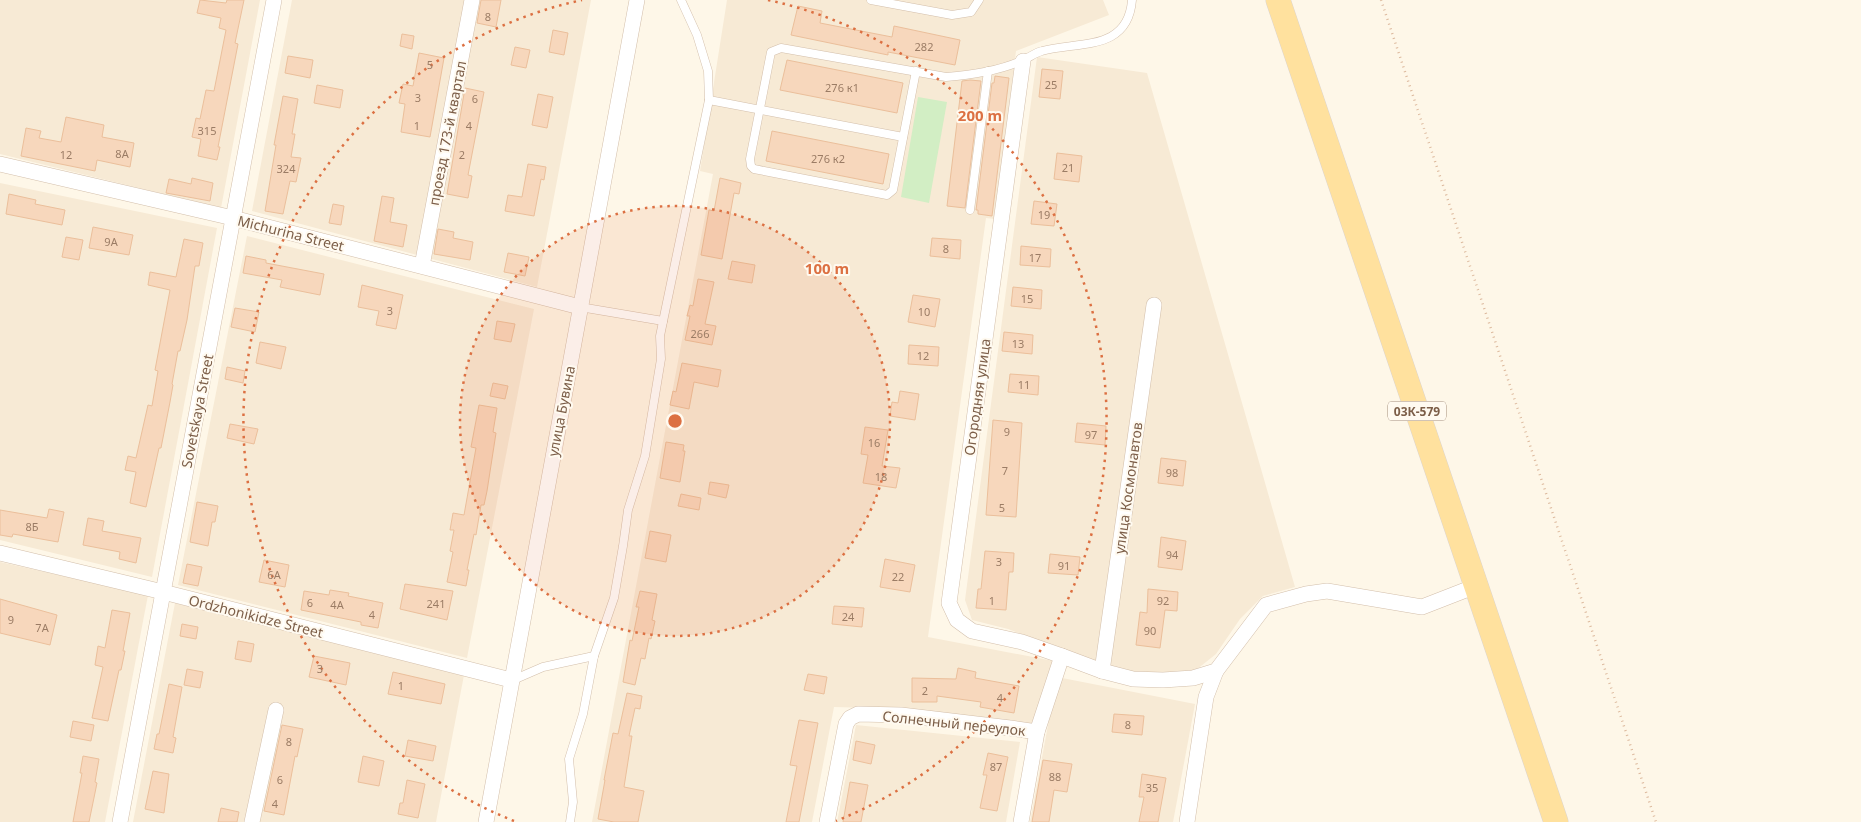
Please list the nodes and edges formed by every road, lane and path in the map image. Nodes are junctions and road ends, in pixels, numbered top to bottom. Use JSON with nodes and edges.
{"nodes":[{"id":1,"x":274,"y":0,"type":"edge"},
{"id":2,"x":472,"y":0,"type":"edge"},
{"id":3,"x":637,"y":0,"type":"edge"},
{"id":4,"x":681,"y":0,"type":"edge"},
{"id":5,"x":871,"y":0,"type":"edge"},
{"id":6,"x":979,"y":0,"type":"edge"},
{"id":7,"x":1132,"y":0,"type":"edge"},
{"id":8,"x":1278,"y":0,"type":"edge"},
{"id":9,"x":1381,"y":0,"type":"edge"},
{"id":10,"x":917,"y":4,"type":"edge"},
{"id":11,"x":1023,"y":61,"type":"junction"},
{"id":12,"x":988,"y":71,"type":"junction"},
{"id":13,"x":916,"y":72,"type":"junction"},
{"id":14,"x":709,"y":100,"type":"junction"},
{"id":15,"x":760,"y":110,"type":"junction"},
{"id":16,"x":904,"y":137,"type":"junction"},
{"id":17,"x":0,"y":164,"type":"edge"},
{"id":18,"x":970,"y":210,"type":"dead end"},
{"id":19,"x":233,"y":218,"type":"junction"},
{"id":20,"x":422,"y":266,"type":"junction"},
{"id":21,"x":1154,"y":305,"type":"dead end"},
{"id":22,"x":580,"y":307,"type":"junction"},
{"id":23,"x":663,"y":322,"type":"junction"},
{"id":24,"x":0,"y":553,"type":"edge"},
{"id":25,"x":1476,"y":586,"type":"junction"},
{"id":26,"x":163,"y":592,"type":"junction"},
{"id":27,"x":594,"y":656,"type":"junction"},
{"id":28,"x":1062,"y":656,"type":"junction"},
{"id":29,"x":1102,"y":671,"type":"junction"},
{"id":30,"x":1216,"y":671,"type":"junction"},
{"id":31,"x":511,"y":680,"type":"junction"},
{"id":32,"x":276,"y":710,"type":"dead end"},
{"id":33,"x":1037,"y":732,"type":"junction"},
{"id":34,"x":120,"y":822,"type":"edge"},
{"id":35,"x":252,"y":822,"type":"edge"},
{"id":36,"x":486,"y":822,"type":"edge"},
{"id":37,"x":570,"y":822,"type":"edge"},
{"id":38,"x":827,"y":822,"type":"edge"},
{"id":39,"x":1021,"y":822,"type":"edge"},
{"id":40,"x":1187,"y":822,"type":"edge"},
{"id":41,"x":1556,"y":822,"type":"edge"},
{"id":42,"x":1656,"y":822,"type":"edge"}],
"edges":[{"from":1,"to":19,"type":"street","name":"Sovetskaya Street"},
{"from":2,"to":20,"type":"street","name":"проезд 173-й квартал"},
{"from":3,"to":22,"type":"street","name":"улица Бувина"},
{"from":4,"to":14,"type":"lane"},
{"from":5,"to":10,"type":"lane"},
{"from":6,"to":10,"type":"lane"},
{"from":7,"to":11,"type":"lane"},
{"from":8,"to":25,"type":"main road","number":"03К-579"},
{"from":9,"to":42,"type":"path"},
{"from":11,"to":12,"type":"lane"},
{"from":11,"to":28,"type":"street","name":"Огородняя улица"},
{"from":12,"to":13,"type":"lane"},
{"from":12,"to":18,"type":"lane"},
{"from":13,"to":15,"type":"lane"},
{"from":13,"to":16,"type":"lane"},
{"from":14,"to":15,"type":"lane"},
{"from":14,"to":23,"type":"lane"},
{"from":15,"to":16,"type":"lane"},
{"from":15,"to":16,"type":"lane"},
{"from":17,"to":19,"type":"street","name":"Michurina Street"},
{"from":19,"to":20,"type":"street","name":"Michurina Street"},
{"from":19,"to":26,"type":"street","name":"Sovetskaya Street"},
{"from":20,"to":22,"type":"street","name":"Michurina Street"},
{"from":21,"to":29,"type":"street","name":"улица Космонавтов"},
{"from":22,"to":23,"type":"lane"},
{"from":22,"to":31,"type":"street","name":"улица Бувина"},
{"from":23,"to":27,"type":"lane"},
{"from":24,"to":26,"type":"street","name":"Ordzhonikidze Street"},
{"from":25,"to":30,"type":"street"},
{"from":25,"to":41,"type":"main road","number":"03К-579"},
{"from":26,"to":31,"type":"street","name":"Ordzhonikidze Street"},
{"from":26,"to":34,"type":"street","name":"Sovetskaya Street"},
{"from":27,"to":31,"type":"lane"},
{"from":27,"to":37,"type":"lane"},
{"from":28,"to":29,"type":"street"},
{"from":28,"to":33,"type":"street","name":"Солнечный переулок"},
{"from":29,"to":30,"type":"street"},
{"from":30,"to":40,"type":"street"},
{"from":31,"to":36,"type":"street","name":"улица Бувина"},
{"from":32,"to":35,"type":"street"},
{"from":33,"to":38,"type":"street","name":"Солнечный переулок"},
{"from":33,"to":39,"type":"street"}]}
